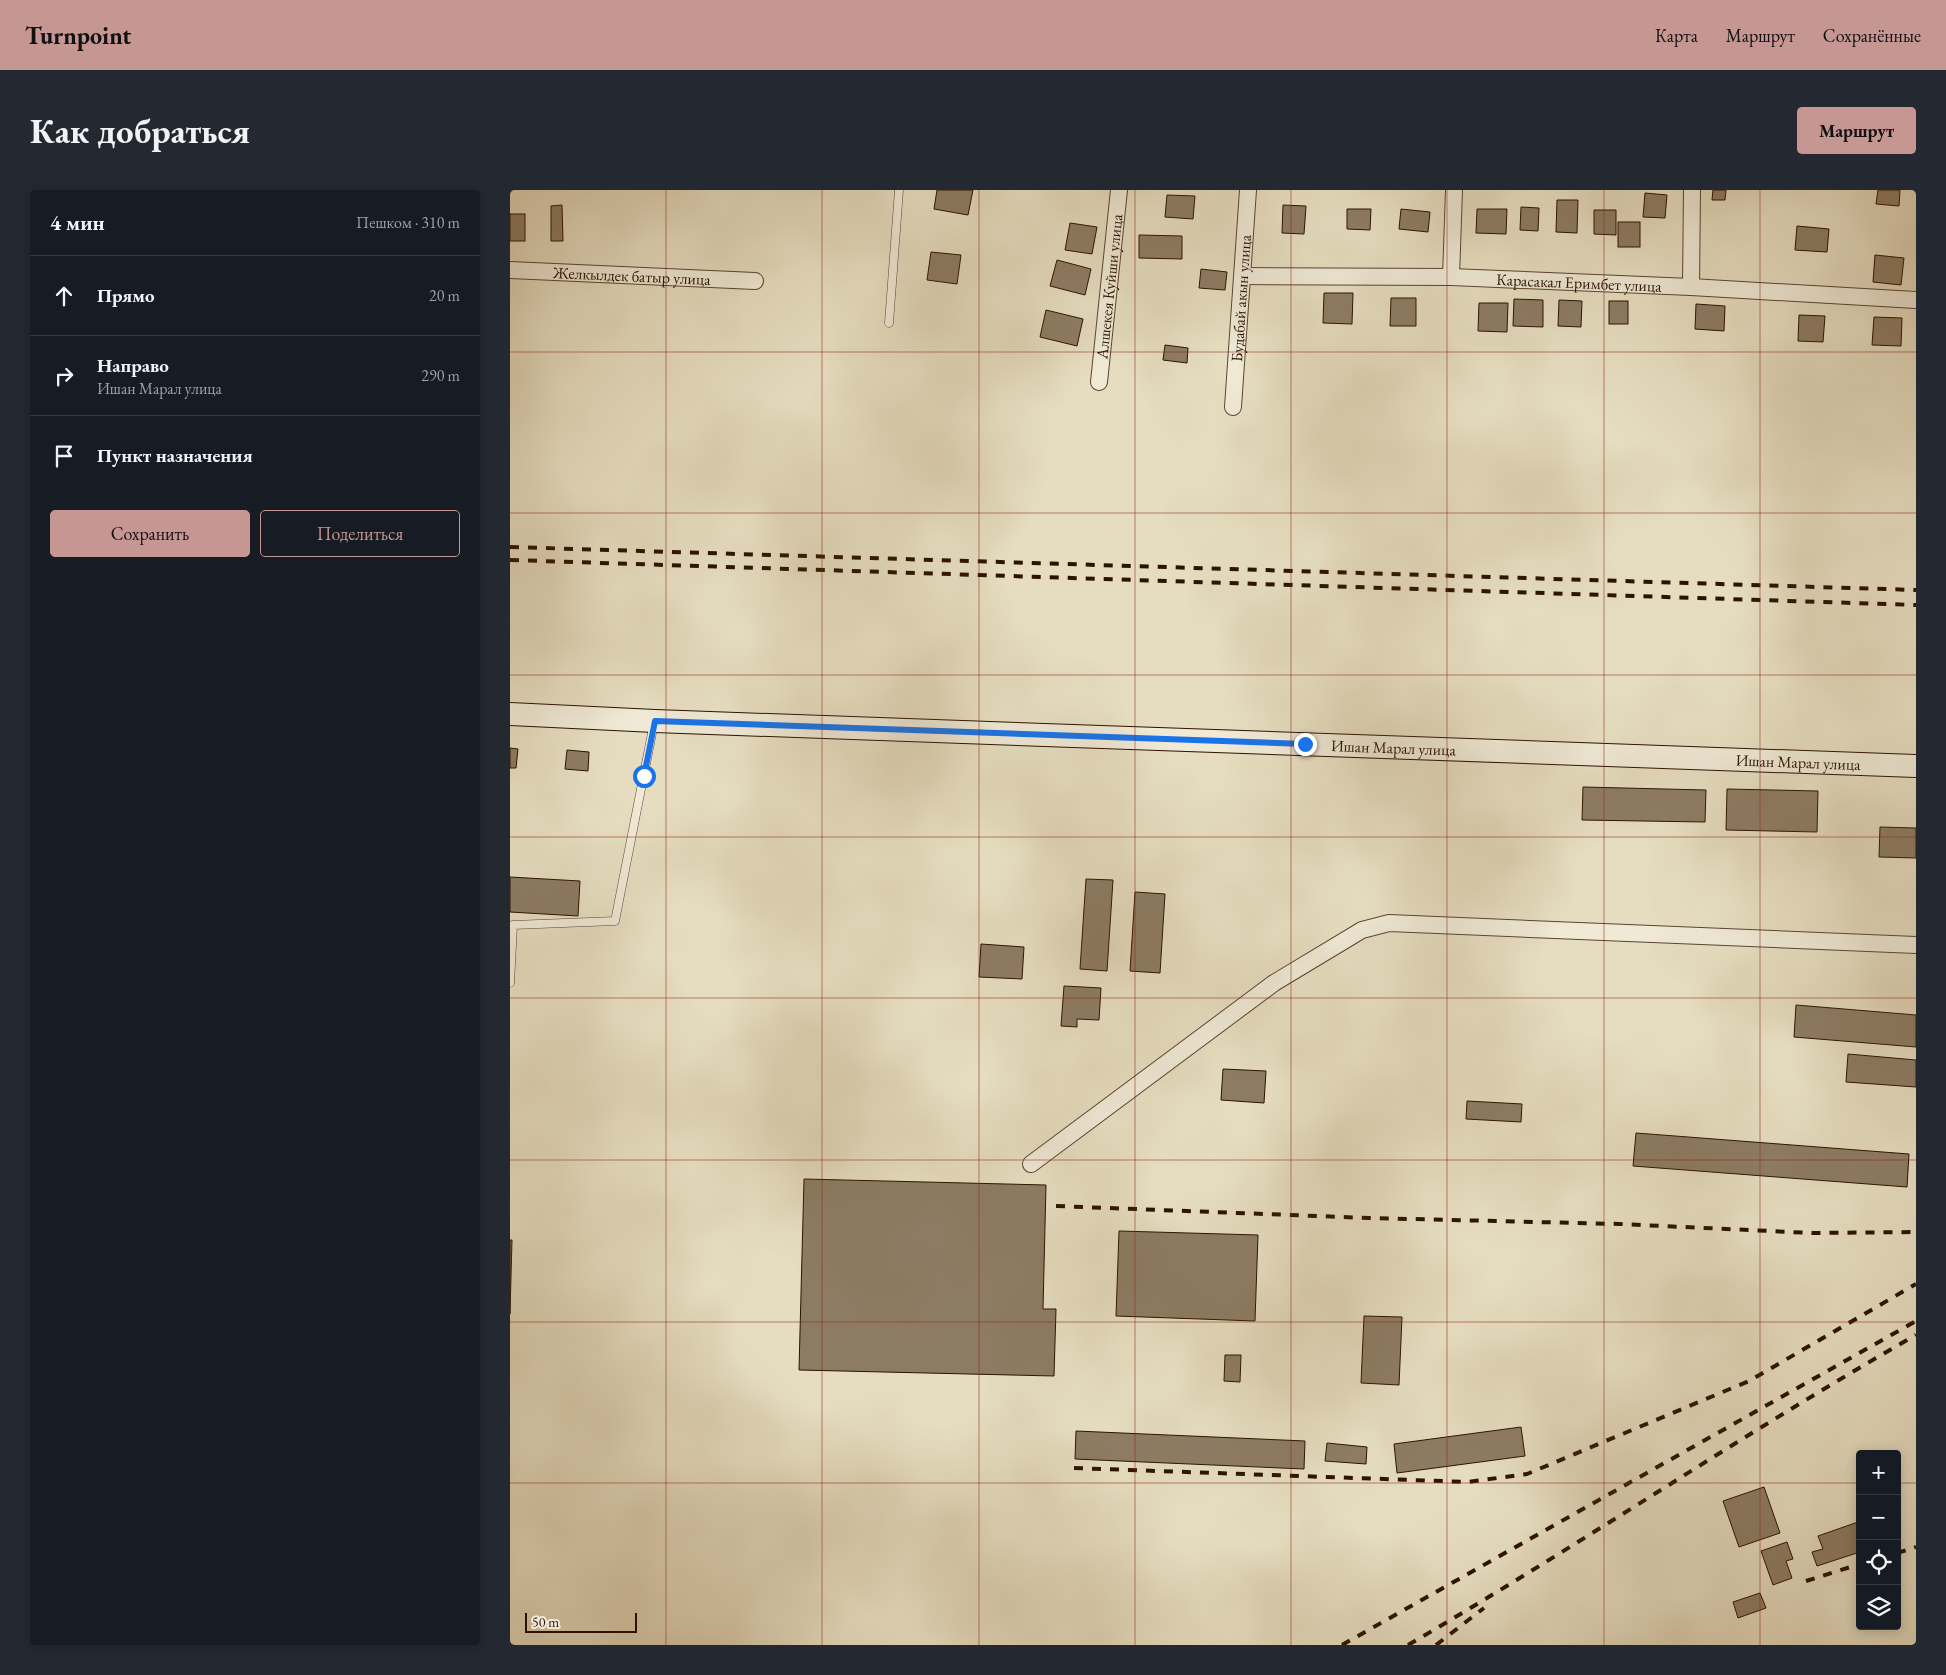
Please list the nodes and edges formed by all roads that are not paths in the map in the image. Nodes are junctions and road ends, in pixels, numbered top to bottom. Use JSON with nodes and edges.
{"nodes":[{"id":1,"x":899,"y":190,"type":"edge"},
{"id":2,"x":1119,"y":190,"type":"edge"},
{"id":3,"x":1248,"y":190,"type":"edge"},
{"id":4,"x":1454,"y":190,"type":"edge"},
{"id":5,"x":1692,"y":190,"type":"edge"},
{"id":6,"x":510,"y":270,"type":"edge"},
{"id":7,"x":1243,"y":276,"type":"junction"},
{"id":8,"x":1451,"y":277,"type":"junction"},
{"id":9,"x":755,"y":281,"type":"dead end"},
{"id":10,"x":1691,"y":287,"type":"junction"},
{"id":11,"x":1916,"y":300,"type":"edge"},
{"id":12,"x":889,"y":323,"type":"dead end"},
{"id":13,"x":1099,"y":382,"type":"dead end"},
{"id":14,"x":1233,"y":407,"type":"dead end"},
{"id":15,"x":510,"y":714,"type":"edge"},
{"id":16,"x":655,"y":721,"type":"junction"},
{"id":17,"x":1916,"y":766,"type":"edge"},
{"id":18,"x":1916,"y":945,"type":"edge"},
{"id":19,"x":510,"y":983,"type":"edge"},
{"id":20,"x":1031,"y":1164,"type":"dead end"}],
"edges":[{"from":1,"to":12,"type":"lane"},
{"from":2,"to":13,"type":"street","name":"Алшекея Куйши улица"},
{"from":3,"to":7,"type":"street","name":"Будабай акын улица"},
{"from":4,"to":8,"type":"street"},
{"from":5,"to":10,"type":"street"},
{"from":6,"to":9,"type":"street","name":"Желкылдек батыр улица"},
{"from":7,"to":8,"type":"street","name":"Карасакал Еримбет улица"},
{"from":7,"to":14,"type":"street","name":"Будабай акын улица"},
{"from":8,"to":10,"type":"street","name":"Карасакал Еримбет улица"},
{"from":10,"to":11,"type":"street","name":"Карасакал Еримбет улица"},
{"from":15,"to":16,"type":"main road","name":"Ишан Марал улица"},
{"from":16,"to":17,"type":"main road","name":"Ишан Марал улица"},
{"from":16,"to":19,"type":"lane"},
{"from":18,"to":20,"type":"street"}]}
